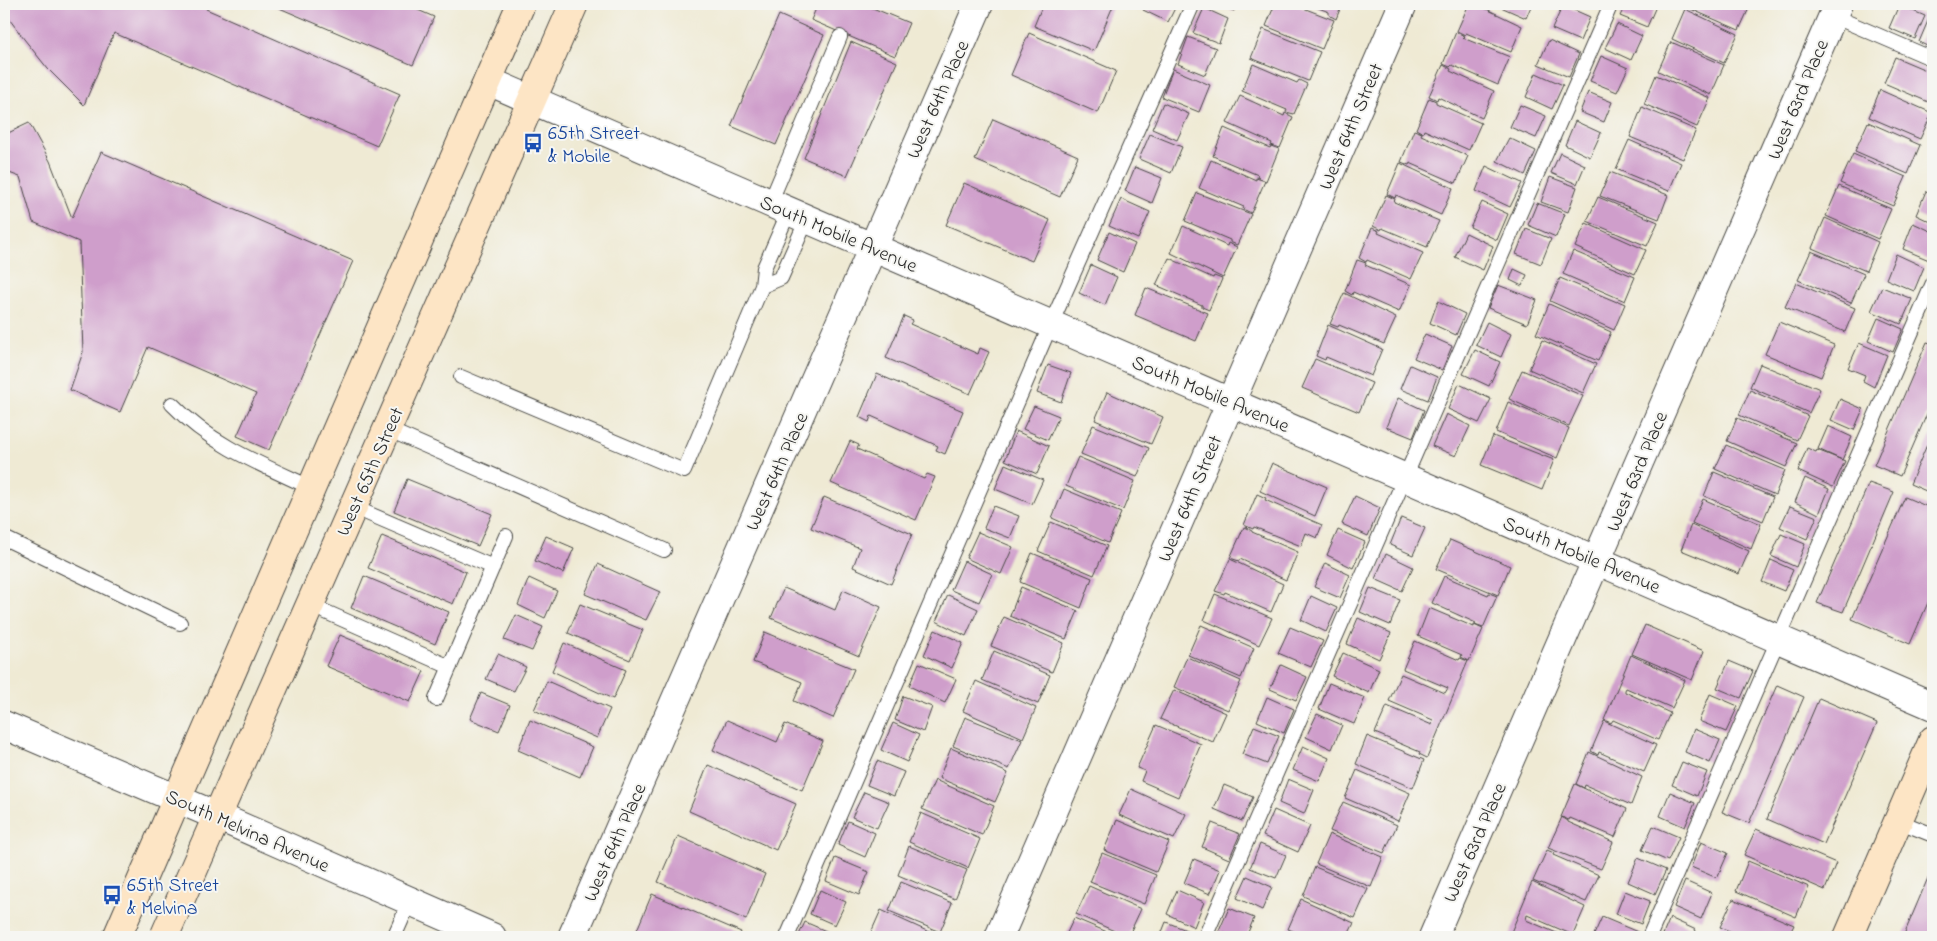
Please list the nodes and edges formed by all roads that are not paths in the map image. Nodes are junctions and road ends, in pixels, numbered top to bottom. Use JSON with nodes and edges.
{"nodes":[{"id":1,"x":521,"y":4,"type":"edge"},
{"id":2,"x":574,"y":4,"type":"edge"},
{"id":3,"x":979,"y":4,"type":"edge"},
{"id":4,"x":1193,"y":4,"type":"edge"},
{"id":5,"x":1404,"y":4,"type":"edge"},
{"id":6,"x":1610,"y":4,"type":"edge"},
{"id":7,"x":1836,"y":10,"type":"edge"},
{"id":8,"x":840,"y":37,"type":"dead end"},
{"id":9,"x":1933,"y":59,"type":"edge"},
{"id":10,"x":488,"y":81,"type":"junction"},
{"id":11,"x":532,"y":100,"type":"junction"},
{"id":12,"x":789,"y":211,"type":"junction"},
{"id":13,"x":873,"y":247,"type":"junction"},
{"id":14,"x":1933,"y":283,"type":"edge"},
{"id":15,"x":762,"y":286,"type":"junction"},
{"id":16,"x":1051,"y":324,"type":"junction"},
{"id":17,"x":461,"y":377,"type":"dead end"},
{"id":18,"x":1230,"y":402,"type":"junction"},
{"id":19,"x":172,"y":404,"type":"dead end"},
{"id":20,"x":387,"y":429,"type":"junction"},
{"id":21,"x":1406,"y":478,"type":"junction"},
{"id":22,"x":312,"y":488,"type":"junction"},
{"id":23,"x":353,"y":507,"type":"junction"},
{"id":24,"x":506,"y":536,"type":"dead end"},
{"id":25,"x":4,"y":538,"type":"edge"},
{"id":26,"x":664,"y":550,"type":"dead end"},
{"id":27,"x":1597,"y":561,"type":"junction"},
{"id":28,"x":493,"y":568,"type":"junction"},
{"id":29,"x":310,"y":605,"type":"junction"},
{"id":30,"x":180,"y":623,"type":"dead end"},
{"id":31,"x":1779,"y":639,"type":"junction"},
{"id":32,"x":450,"y":667,"type":"junction"},
{"id":33,"x":436,"y":699,"type":"dead end"},
{"id":34,"x":1933,"y":706,"type":"edge"},
{"id":35,"x":4,"y":726,"type":"edge"},
{"id":36,"x":1933,"y":740,"type":"edge"},
{"id":37,"x":177,"y":799,"type":"junction"},
{"id":38,"x":217,"y":816,"type":"junction"},
{"id":39,"x":1898,"y":820,"type":"junction"},
{"id":40,"x":1933,"y":835,"type":"edge"},
{"id":41,"x":410,"y":901,"type":"junction"},
{"id":42,"x":117,"y":937,"type":"edge"},
{"id":43,"x":164,"y":937,"type":"edge"},
{"id":44,"x":394,"y":937,"type":"edge"},
{"id":45,"x":492,"y":937,"type":"edge"},
{"id":46,"x":572,"y":937,"type":"edge"},
{"id":47,"x":786,"y":937,"type":"edge"},
{"id":48,"x":999,"y":937,"type":"edge"},
{"id":49,"x":1206,"y":937,"type":"edge"},
{"id":50,"x":1433,"y":937,"type":"edge"},
{"id":51,"x":1649,"y":937,"type":"edge"},
{"id":52,"x":1848,"y":937,"type":"edge"}],
"edges":[{"from":1,"to":10,"type":"street"},
{"from":2,"to":11,"type":"street","name":"West 65th Street"},
{"from":3,"to":13,"type":"street","name":"West 64th Place"},
{"from":4,"to":16,"type":"lane"},
{"from":5,"to":18,"type":"street","name":"West 64th Street"},
{"from":6,"to":21,"type":"lane"},
{"from":7,"to":9,"type":"lane"},
{"from":7,"to":27,"type":"street","name":"West 63rd Place"},
{"from":8,"to":12,"type":"lane"},
{"from":10,"to":11,"type":"street","name":"South Mobile Avenue"},
{"from":10,"to":22,"type":"street"},
{"from":11,"to":12,"type":"street","name":"South Mobile Avenue"},
{"from":11,"to":20,"type":"street","name":"West 65th Street"},
{"from":12,"to":13,"type":"street","name":"South Mobile Avenue"},
{"from":12,"to":15,"type":"lane"},
{"from":12,"to":15,"type":"lane"},
{"from":13,"to":16,"type":"street","name":"South Mobile Avenue"},
{"from":13,"to":46,"type":"street","name":"West 64th Place"},
{"from":14,"to":31,"type":"lane"},
{"from":15,"to":17,"type":"lane"},
{"from":16,"to":18,"type":"street","name":"South Mobile Avenue"},
{"from":16,"to":47,"type":"lane"},
{"from":18,"to":21,"type":"street","name":"South Mobile Avenue"},
{"from":18,"to":48,"type":"street","name":"West 64th Street"},
{"from":19,"to":22,"type":"lane"},
{"from":20,"to":23,"type":"street","name":"West 65th Street"},
{"from":20,"to":26,"type":"lane"},
{"from":21,"to":27,"type":"street","name":"South Mobile Avenue"},
{"from":21,"to":49,"type":"lane"},
{"from":22,"to":37,"type":"street"},
{"from":23,"to":28,"type":"lane"},
{"from":23,"to":29,"type":"street","name":"West 65th Street"},
{"from":24,"to":28,"type":"lane"},
{"from":25,"to":30,"type":"lane"},
{"from":27,"to":31,"type":"street","name":"South Mobile Avenue"},
{"from":27,"to":50,"type":"street","name":"West 63rd Place"},
{"from":28,"to":32,"type":"lane"},
{"from":29,"to":32,"type":"lane"},
{"from":29,"to":38,"type":"street","name":"West 65th Street"},
{"from":31,"to":34,"type":"street","name":"South Mobile Avenue"},
{"from":31,"to":51,"type":"lane"},
{"from":32,"to":33,"type":"lane"},
{"from":35,"to":37,"type":"street","name":"South Melvina Avenue"},
{"from":36,"to":39,"type":"street"},
{"from":37,"to":38,"type":"street","name":"South Melvina Avenue"},
{"from":37,"to":42,"type":"street"},
{"from":38,"to":41,"type":"street","name":"South Melvina Avenue"},
{"from":38,"to":43,"type":"street","name":"West 65th Street"},
{"from":39,"to":40,"type":"lane"},
{"from":39,"to":52,"type":"street"},
{"from":41,"to":44,"type":"lane"},
{"from":41,"to":45,"type":"street","name":"South Melvina Avenue"}]}
